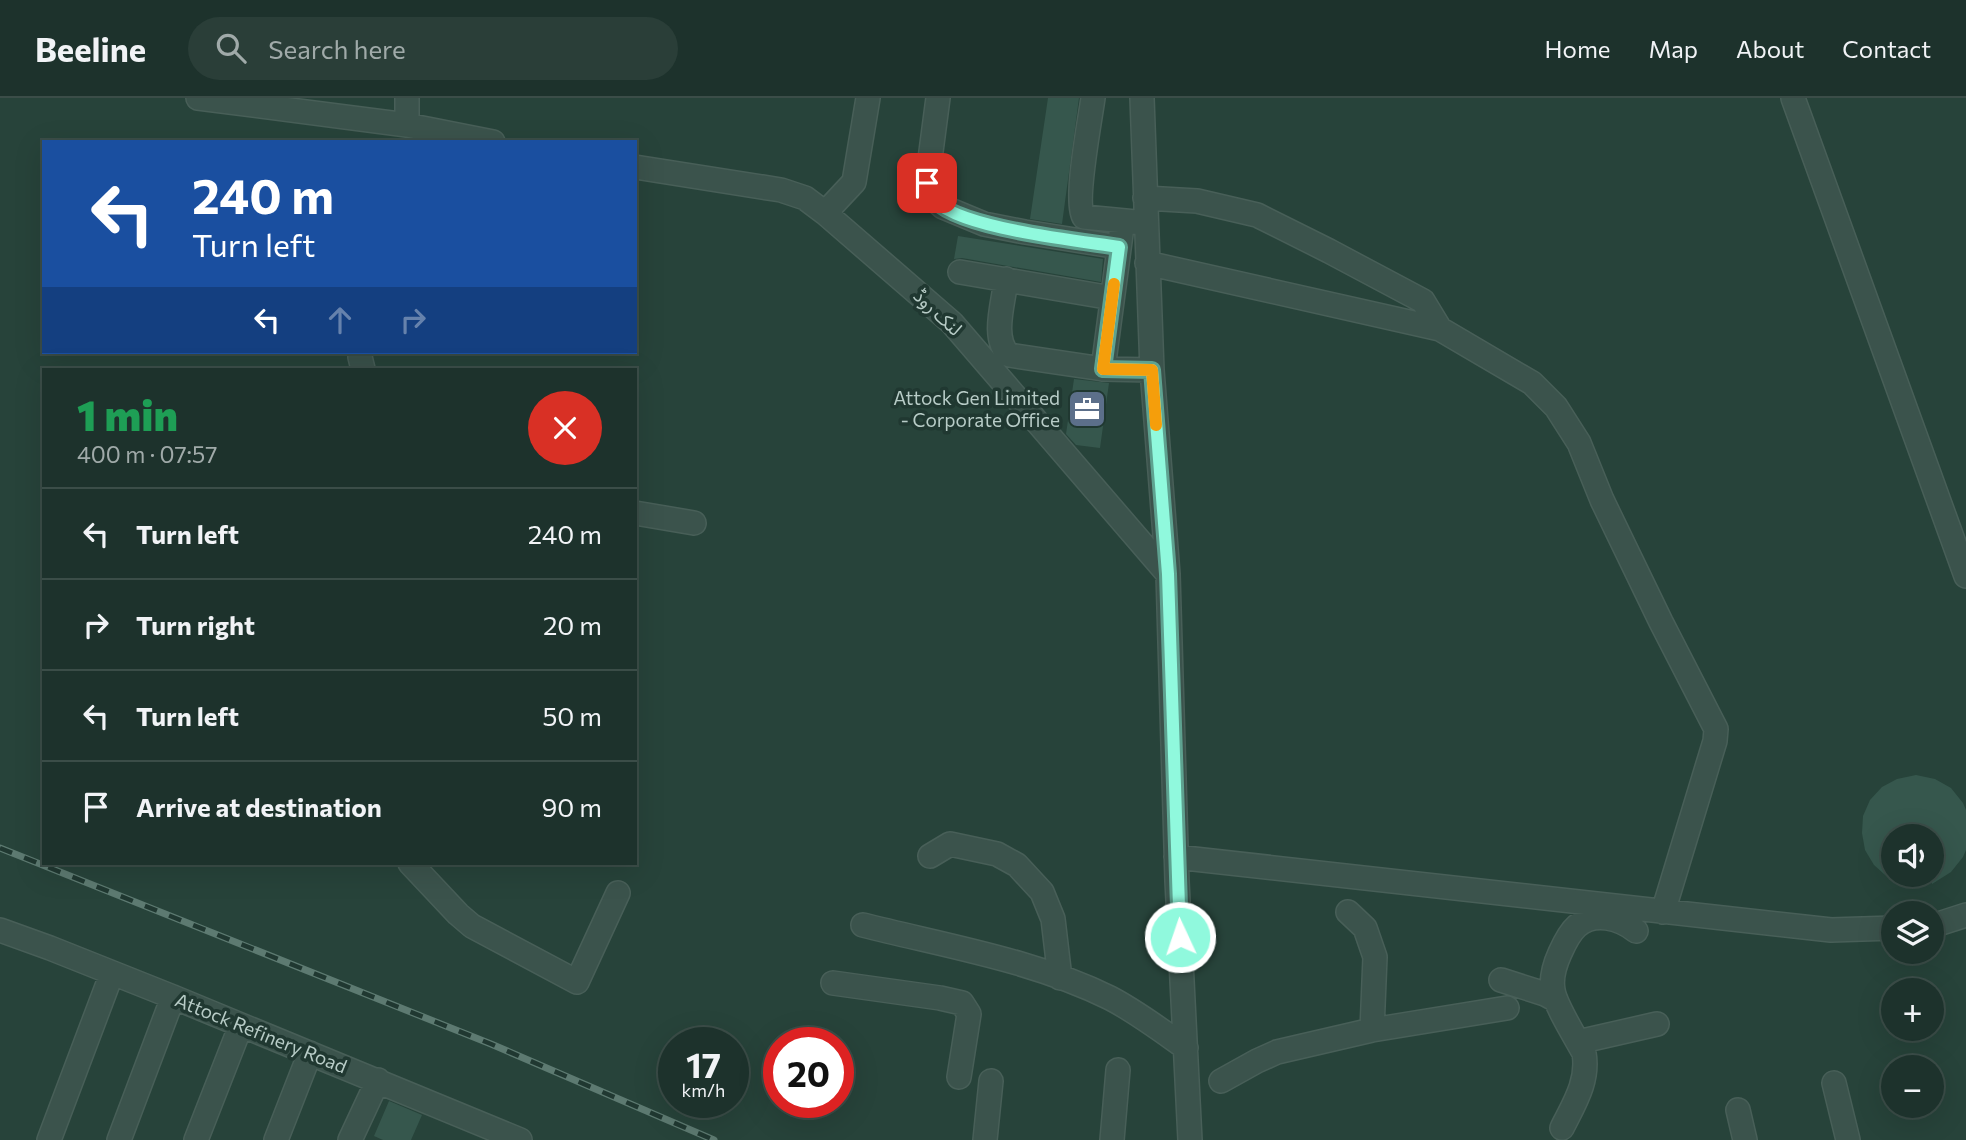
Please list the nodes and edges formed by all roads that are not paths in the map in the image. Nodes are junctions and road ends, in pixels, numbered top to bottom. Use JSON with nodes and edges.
{"nodes":[{"id":1,"x":198,"y":98,"type":"edge"},
{"id":2,"x":407,"y":98,"type":"edge"},
{"id":3,"x":868,"y":98,"type":"edge"},
{"id":4,"x":938,"y":98,"type":"edge"},
{"id":5,"x":1093,"y":98,"type":"edge"},
{"id":6,"x":1142,"y":98,"type":"edge"},
{"id":7,"x":1793,"y":98,"type":"edge"},
{"id":8,"x":407,"y":125,"type":"junction"},
{"id":9,"x":367,"y":131,"type":"edge"},
{"id":10,"x":483,"y":140,"type":"edge"},
{"id":11,"x":637,"y":167,"type":"edge"},
{"id":12,"x":1145,"y":198,"type":"junction"},
{"id":13,"x":825,"y":213,"type":"junction"},
{"id":14,"x":1135,"y":222,"type":"junction"},
{"id":15,"x":1119,"y":247,"type":"junction"},
{"id":16,"x":1147,"y":263,"type":"junction"},
{"id":17,"x":960,"y":272,"type":"dead end"},
{"id":18,"x":1006,"y":279,"type":"junction"},
{"id":19,"x":1112,"y":298,"type":"junction"},
{"id":20,"x":1440,"y":329,"type":"junction"},
{"id":21,"x":1103,"y":369,"type":"junction"},
{"id":22,"x":1152,"y":370,"type":"junction"},
{"id":23,"x":637,"y":513,"type":"edge"},
{"id":24,"x":694,"y":523,"type":"dead end"},
{"id":25,"x":1168,"y":574,"type":"junction"},
{"id":26,"x":1966,"y":576,"type":"edge"},
{"id":27,"x":930,"y":856,"type":"dead end"},
{"id":28,"x":1177,"y":857,"type":"junction"},
{"id":29,"x":412,"y":865,"type":"edge"},
{"id":30,"x":618,"y":893,"type":"dead end"},
{"id":31,"x":1348,"y":912,"type":"dead end"},
{"id":32,"x":1663,"y":912,"type":"junction"},
{"id":33,"x":1966,"y":915,"type":"edge"},
{"id":34,"x":1944,"y":922,"type":"edge"},
{"id":35,"x":863,"y":925,"type":"dead end"},
{"id":36,"x":1881,"y":928,"type":"edge"},
{"id":37,"x":0,"y":930,"type":"edge"},
{"id":38,"x":1636,"y":931,"type":"dead end"},
{"id":39,"x":112,"y":973,"type":"junction"},
{"id":40,"x":1060,"y":978,"type":"junction"},
{"id":41,"x":1501,"y":980,"type":"dead end"},
{"id":42,"x":833,"y":983,"type":"dead end"},
{"id":43,"x":173,"y":997,"type":"junction"},
{"id":44,"x":1556,"y":1000,"type":"junction"},
{"id":45,"x":1507,"y":1008,"type":"dead end"},
{"id":46,"x":1657,"y":1024,"type":"dead end"},
{"id":47,"x":241,"y":1025,"type":"junction"},
{"id":48,"x":1372,"y":1030,"type":"junction"},
{"id":49,"x":1578,"y":1042,"type":"junction"},
{"id":50,"x":1186,"y":1048,"type":"junction"},
{"id":51,"x":310,"y":1053,"type":"junction"},
{"id":52,"x":1118,"y":1070,"type":"dead end"},
{"id":53,"x":959,"y":1076,"type":"dead end"},
{"id":54,"x":378,"y":1080,"type":"junction"},
{"id":55,"x":991,"y":1081,"type":"dead end"},
{"id":56,"x":1222,"y":1081,"type":"dead end"},
{"id":57,"x":1835,"y":1083,"type":"dead end"},
{"id":58,"x":1738,"y":1110,"type":"dead end"},
{"id":59,"x":1562,"y":1128,"type":"dead end"},
{"id":60,"x":49,"y":1140,"type":"edge"},
{"id":61,"x":119,"y":1140,"type":"edge"},
{"id":62,"x":196,"y":1140,"type":"edge"},
{"id":63,"x":276,"y":1140,"type":"edge"},
{"id":64,"x":350,"y":1140,"type":"edge"},
{"id":65,"x":520,"y":1140,"type":"edge"},
{"id":66,"x":985,"y":1140,"type":"edge"},
{"id":67,"x":1112,"y":1140,"type":"edge"},
{"id":68,"x":1190,"y":1140,"type":"edge"},
{"id":69,"x":1745,"y":1140,"type":"edge"},
{"id":70,"x":1848,"y":1140,"type":"edge"}],
"edges":[{"from":1,"to":9,"type":"street"},
{"from":2,"to":8,"type":"street"},
{"from":3,"to":13,"type":"street"},
{"from":4,"to":15,"type":"street"},
{"from":5,"to":14,"type":"street"},
{"from":6,"to":12,"type":"street"},
{"from":7,"to":26,"type":"street"},
{"from":8,"to":9,"type":"street"},
{"from":8,"to":10,"type":"street"},
{"from":11,"to":13,"type":"street","name":"لنک روڈ"},
{"from":12,"to":14,"type":"street"},
{"from":12,"to":20,"type":"street"},
{"from":13,"to":25,"type":"street","name":"لنک روڈ"},
{"from":14,"to":15,"type":"street"},
{"from":14,"to":16,"type":"street"},
{"from":15,"to":19,"type":"street"},
{"from":16,"to":20,"type":"street"},
{"from":16,"to":22,"type":"street"},
{"from":17,"to":18,"type":"street"},
{"from":18,"to":19,"type":"street"},
{"from":18,"to":21,"type":"street"},
{"from":19,"to":21,"type":"street"},
{"from":20,"to":32,"type":"street"},
{"from":21,"to":22,"type":"street"},
{"from":22,"to":25,"type":"street"},
{"from":23,"to":24,"type":"street"},
{"from":25,"to":28,"type":"street"},
{"from":27,"to":40,"type":"street"},
{"from":28,"to":32,"type":"street"},
{"from":28,"to":50,"type":"street"},
{"from":29,"to":30,"type":"street"},
{"from":31,"to":48,"type":"street"},
{"from":32,"to":36,"type":"street"},
{"from":33,"to":34,"type":"street"},
{"from":35,"to":40,"type":"street"},
{"from":37,"to":39,"type":"street","name":"Attock Refinery Road"},
{"from":38,"to":44,"type":"street"},
{"from":39,"to":43,"type":"street","name":"Attock Refinery Road"},
{"from":39,"to":60,"type":"street"},
{"from":40,"to":50,"type":"street"},
{"from":41,"to":44,"type":"street"},
{"from":42,"to":53,"type":"street"},
{"from":43,"to":47,"type":"street","name":"Attock Refinery Road"},
{"from":43,"to":61,"type":"street"},
{"from":44,"to":49,"type":"street"},
{"from":45,"to":48,"type":"street"},
{"from":46,"to":49,"type":"street"},
{"from":47,"to":51,"type":"street","name":"Attock Refinery Road"},
{"from":47,"to":62,"type":"street"},
{"from":48,"to":56,"type":"street"},
{"from":49,"to":59,"type":"street"},
{"from":50,"to":68,"type":"street"},
{"from":51,"to":54,"type":"street","name":"Attock Refinery Road"},
{"from":51,"to":63,"type":"street"},
{"from":52,"to":67,"type":"street"},
{"from":54,"to":64,"type":"street"},
{"from":54,"to":65,"type":"street","name":"Attock Refinery Road"},
{"from":55,"to":66,"type":"street"},
{"from":57,"to":70,"type":"street"},
{"from":58,"to":69,"type":"street"}]}
